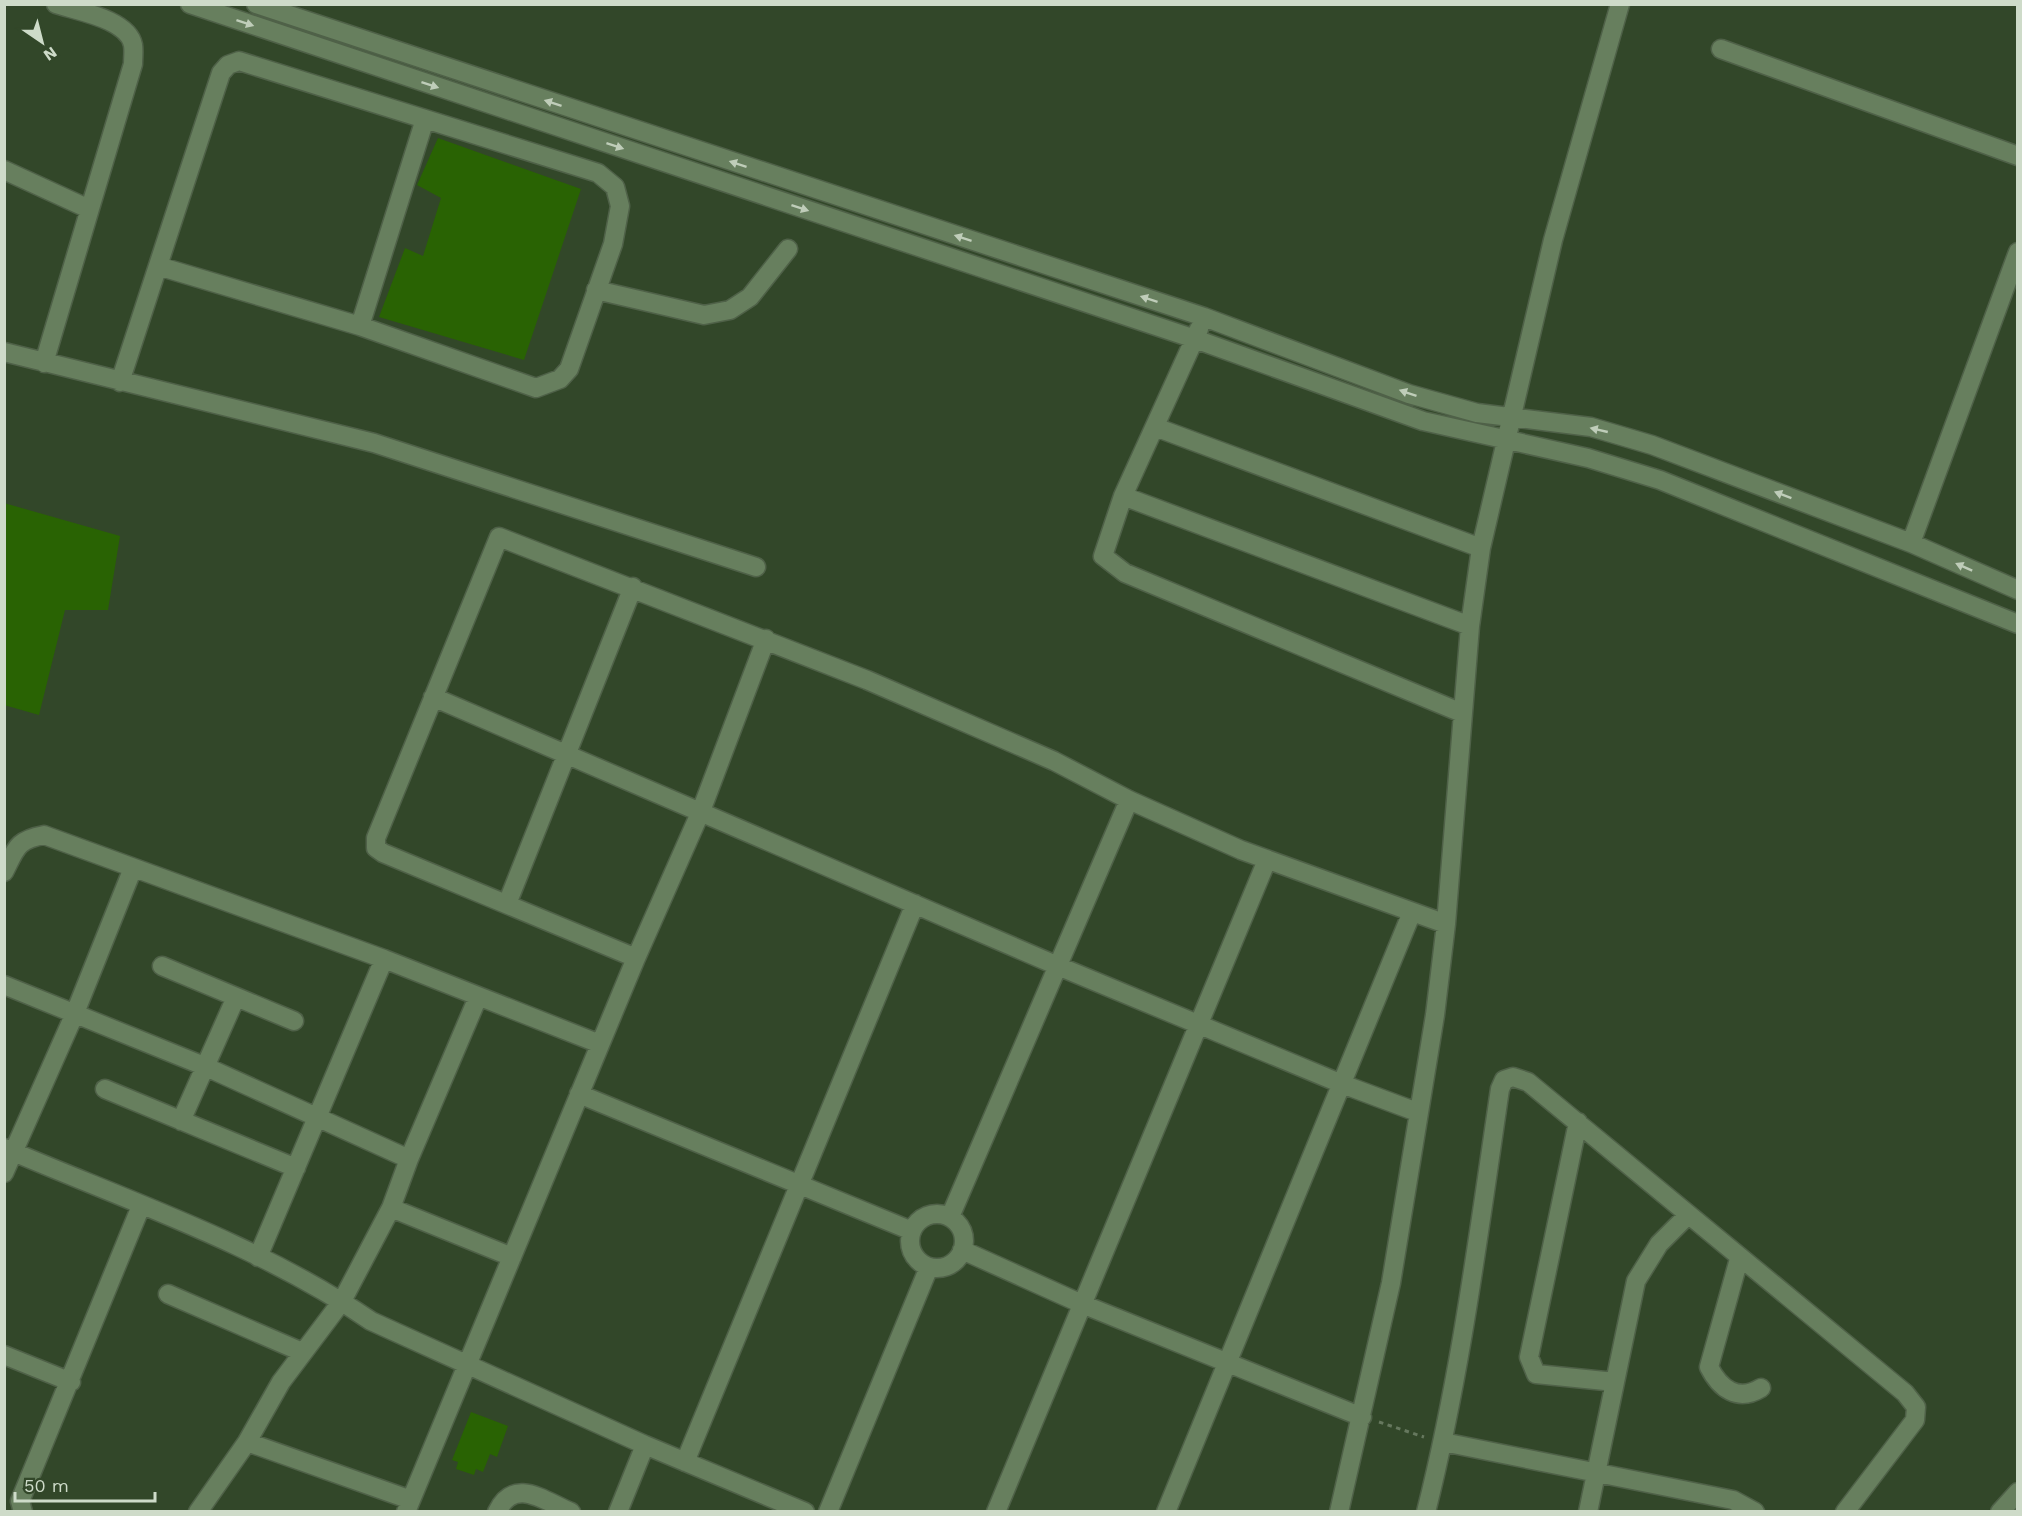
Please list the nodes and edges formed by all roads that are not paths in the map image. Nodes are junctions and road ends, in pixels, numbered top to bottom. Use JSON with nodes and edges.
{"nodes":[{"id":1,"x":56,"y":4,"type":"edge"},
{"id":2,"x":190,"y":4,"type":"edge"},
{"id":3,"x":256,"y":4,"type":"edge"},
{"id":4,"x":1620,"y":4,"type":"edge"},
{"id":5,"x":1721,"y":49,"type":"dead end"},
{"id":6,"x":425,"y":119,"type":"junction"},
{"id":7,"x":2018,"y":156,"type":"edge"},
{"id":8,"x":4,"y":170,"type":"edge"},
{"id":9,"x":90,"y":209,"type":"junction"},
{"id":10,"x":788,"y":249,"type":"dead end"},
{"id":11,"x":2018,"y":252,"type":"edge"},
{"id":12,"x":158,"y":266,"type":"junction"},
{"id":13,"x":596,"y":290,"type":"junction"},
{"id":14,"x":1204,"y":317,"type":"junction"},
{"id":15,"x":360,"y":326,"type":"junction"},
{"id":16,"x":1195,"y":339,"type":"junction"},
{"id":17,"x":4,"y":352,"type":"edge"},
{"id":18,"x":44,"y":363,"type":"junction"},
{"id":19,"x":120,"y":382,"type":"junction"},
{"id":20,"x":1512,"y":417,"type":"junction"},
{"id":21,"x":1155,"y":427,"type":"junction"},
{"id":22,"x":1506,"y":441,"type":"junction"},
{"id":23,"x":1123,"y":496,"type":"junction"},
{"id":24,"x":1911,"y":543,"type":"junction"},
{"id":25,"x":1481,"y":548,"type":"junction"},
{"id":26,"x":756,"y":567,"type":"dead end"},
{"id":27,"x":633,"y":587,"type":"junction"},
{"id":28,"x":2018,"y":590,"type":"edge"},
{"id":29,"x":2018,"y":624,"type":"edge"},
{"id":30,"x":1470,"y":626,"type":"junction"},
{"id":31,"x":766,"y":639,"type":"junction"},
{"id":32,"x":433,"y":697,"type":"junction"},
{"id":33,"x":1462,"y":713,"type":"junction"},
{"id":34,"x":565,"y":754,"type":"junction"},
{"id":35,"x":1129,"y":800,"type":"junction"},
{"id":36,"x":701,"y":811,"type":"junction"},
{"id":37,"x":1267,"y":860,"type":"junction"},
{"id":38,"x":133,"y":868,"type":"junction"},
{"id":39,"x":4,"y":872,"type":"edge"},
{"id":40,"x":507,"y":904,"type":"junction"},
{"id":41,"x":915,"y":904,"type":"junction"},
{"id":42,"x":1412,"y":912,"type":"junction"},
{"id":43,"x":1446,"y":924,"type":"junction"},
{"id":44,"x":636,"y":958,"type":"junction"},
{"id":45,"x":384,"y":959,"type":"junction"},
{"id":46,"x":162,"y":966,"type":"dead end"},
{"id":47,"x":1058,"y":966,"type":"junction"},
{"id":48,"x":4,"y":985,"type":"edge"},
{"id":49,"x":236,"y":997,"type":"junction"},
{"id":50,"x":478,"y":997,"type":"junction"},
{"id":51,"x":75,"y":1013,"type":"junction"},
{"id":52,"x":294,"y":1021,"type":"dead end"},
{"id":53,"x":1199,"y":1024,"type":"junction"},
{"id":54,"x":600,"y":1044,"type":"junction"},
{"id":55,"x":204,"y":1066,"type":"junction"},
{"id":56,"x":1342,"y":1084,"type":"junction"},
{"id":57,"x":105,"y":1089,"type":"dead end"},
{"id":58,"x":579,"y":1094,"type":"junction"},
{"id":59,"x":1417,"y":1112,"type":"junction"},
{"id":60,"x":317,"y":1116,"type":"junction"},
{"id":61,"x":181,"y":1121,"type":"junction"},
{"id":62,"x":1578,"y":1122,"type":"junction"},
{"id":63,"x":8,"y":1150,"type":"edge"},
{"id":64,"x":409,"y":1159,"type":"junction"},
{"id":65,"x":296,"y":1168,"type":"junction"},
{"id":66,"x":4,"y":1173,"type":"edge"},
{"id":67,"x":801,"y":1185,"type":"junction"},
{"id":68,"x":141,"y":1206,"type":"junction"},
{"id":69,"x":391,"y":1208,"type":"junction"},
{"id":70,"x":1687,"y":1216,"type":"junction"},
{"id":71,"x":950,"y":1217,"type":"junction"},
{"id":72,"x":912,"y":1231,"type":"junction"},
{"id":73,"x":962,"y":1250,"type":"junction"},
{"id":74,"x":258,"y":1257,"type":"junction"},
{"id":75,"x":512,"y":1257,"type":"junction"},
{"id":76,"x":1739,"y":1259,"type":"junction"},
{"id":77,"x":929,"y":1267,"type":"junction"},
{"id":78,"x":168,"y":1294,"type":"dead end"},
{"id":79,"x":342,"y":1301,"type":"junction"},
{"id":80,"x":1082,"y":1304,"type":"junction"},
{"id":81,"x":302,"y":1352,"type":"junction"},
{"id":82,"x":4,"y":1355,"type":"edge"},
{"id":83,"x":1226,"y":1363,"type":"junction"},
{"id":84,"x":467,"y":1364,"type":"junction"},
{"id":85,"x":71,"y":1382,"type":"junction"},
{"id":86,"x":1615,"y":1382,"type":"junction"},
{"id":87,"x":1761,"y":1388,"type":"dead end"},
{"id":88,"x":1362,"y":1417,"type":"junction"},
{"id":89,"x":1437,"y":1441,"type":"junction"},
{"id":90,"x":247,"y":1442,"type":"junction"},
{"id":91,"x":645,"y":1445,"type":"junction"},
{"id":92,"x":685,"y":1462,"type":"junction"},
{"id":93,"x":1596,"y":1475,"type":"junction"},
{"id":94,"x":2018,"y":1492,"type":"edge"},
{"id":95,"x":409,"y":1506,"type":"edge"},
{"id":96,"x":23,"y":1512,"type":"edge"},
{"id":97,"x":198,"y":1512,"type":"edge"},
{"id":98,"x":498,"y":1512,"type":"edge"},
{"id":99,"x":571,"y":1512,"type":"edge"},
{"id":100,"x":618,"y":1512,"type":"edge"},
{"id":101,"x":805,"y":1512,"type":"edge"},
{"id":102,"x":828,"y":1512,"type":"edge"},
{"id":103,"x":996,"y":1512,"type":"edge"},
{"id":104,"x":1166,"y":1512,"type":"edge"},
{"id":105,"x":1339,"y":1512,"type":"edge"},
{"id":106,"x":1426,"y":1512,"type":"edge"},
{"id":107,"x":1588,"y":1512,"type":"edge"},
{"id":108,"x":1755,"y":1512,"type":"edge"},
{"id":109,"x":1845,"y":1512,"type":"edge"},
{"id":110,"x":2000,"y":1512,"type":"edge"}],
"edges":[{"from":1,"to":9,"type":"street"},
{"from":2,"to":16,"type":"street","one_way":true},
{"from":14,"to":3,"type":"street","one_way":true},
{"from":4,"to":20,"type":"street"},
{"from":5,"to":7,"type":"street"},
{"from":6,"to":12,"type":"street"},
{"from":6,"to":13,"type":"street"},
{"from":6,"to":15,"type":"street"},
{"from":8,"to":9,"type":"street"},
{"from":9,"to":18,"type":"street"},
{"from":10,"to":13,"type":"street"},
{"from":11,"to":24,"type":"street"},
{"from":12,"to":15,"type":"street"},
{"from":12,"to":19,"type":"street"},
{"from":13,"to":15,"type":"street"},
{"from":14,"to":16,"type":"street"},
{"from":20,"to":14,"type":"street","one_way":true},
{"from":16,"to":21,"type":"street"},
{"from":16,"to":22,"type":"street"},
{"from":17,"to":18,"type":"street"},
{"from":18,"to":19,"type":"street"},
{"from":19,"to":26,"type":"street"},
{"from":20,"to":22,"type":"street"},
{"from":24,"to":20,"type":"street","one_way":true},
{"from":21,"to":23,"type":"street"},
{"from":21,"to":25,"type":"street"},
{"from":22,"to":25,"type":"street"},
{"from":22,"to":29,"type":"street"},
{"from":23,"to":30,"type":"street"},
{"from":23,"to":33,"type":"street"},
{"from":28,"to":24,"type":"street","one_way":true},
{"from":25,"to":30,"type":"street"},
{"from":27,"to":31,"type":"street"},
{"from":27,"to":32,"type":"street"},
{"from":27,"to":34,"type":"street"},
{"from":30,"to":33,"type":"street"},
{"from":31,"to":35,"type":"street"},
{"from":31,"to":36,"type":"street"},
{"from":32,"to":34,"type":"street"},
{"from":32,"to":40,"type":"street"},
{"from":33,"to":43,"type":"street"},
{"from":34,"to":36,"type":"street"},
{"from":34,"to":40,"type":"street"},
{"from":35,"to":37,"type":"street"},
{"from":35,"to":47,"type":"street"},
{"from":36,"to":41,"type":"street"},
{"from":36,"to":44,"type":"street"},
{"from":37,"to":42,"type":"street"},
{"from":37,"to":53,"type":"street"},
{"from":38,"to":39,"type":"street"},
{"from":38,"to":45,"type":"street"},
{"from":38,"to":51,"type":"street"},
{"from":40,"to":44,"type":"street"},
{"from":41,"to":47,"type":"street"},
{"from":41,"to":67,"type":"street"},
{"from":42,"to":43,"type":"street"},
{"from":42,"to":56,"type":"street"},
{"from":43,"to":59,"type":"street"},
{"from":44,"to":54,"type":"street"},
{"from":45,"to":50,"type":"street"},
{"from":45,"to":60,"type":"street"},
{"from":46,"to":49,"type":"street"},
{"from":47,"to":53,"type":"street"},
{"from":47,"to":71,"type":"street"},
{"from":48,"to":51,"type":"street"},
{"from":49,"to":52,"type":"street"},
{"from":49,"to":55,"type":"street"},
{"from":50,"to":54,"type":"street"},
{"from":50,"to":64,"type":"street"},
{"from":51,"to":55,"type":"street"},
{"from":51,"to":63,"type":"street"},
{"from":53,"to":56,"type":"street"},
{"from":53,"to":80,"type":"street"},
{"from":54,"to":58,"type":"street"},
{"from":55,"to":60,"type":"street"},
{"from":55,"to":61,"type":"street"},
{"from":56,"to":59,"type":"street"},
{"from":56,"to":83,"type":"street"},
{"from":57,"to":61,"type":"street"},
{"from":58,"to":67,"type":"street"},
{"from":58,"to":75,"type":"street"},
{"from":59,"to":88,"type":"street"},
{"from":60,"to":64,"type":"street"},
{"from":60,"to":65,"type":"street"},
{"from":61,"to":65,"type":"street"},
{"from":62,"to":70,"type":"street"},
{"from":62,"to":86,"type":"street"},
{"from":62,"to":89,"type":"street"},
{"from":63,"to":66,"type":"street"},
{"from":63,"to":68,"type":"street"},
{"from":64,"to":69,"type":"street"},
{"from":65,"to":74,"type":"street"},
{"from":67,"to":72,"type":"street"},
{"from":67,"to":92,"type":"street"},
{"from":68,"to":74,"type":"street"},
{"from":68,"to":85,"type":"street"},
{"from":69,"to":75,"type":"street"},
{"from":69,"to":79,"type":"street"},
{"from":70,"to":76,"type":"street"},
{"from":70,"to":86,"type":"street"},
{"from":71,"to":72,"type":"street"},
{"from":71,"to":73,"type":"street"},
{"from":72,"to":77,"type":"street"},
{"from":73,"to":77,"type":"street"},
{"from":73,"to":80,"type":"street"},
{"from":74,"to":79,"type":"street"},
{"from":75,"to":84,"type":"street"},
{"from":76,"to":87,"type":"street"},
{"from":76,"to":109,"type":"street"},
{"from":77,"to":102,"type":"street"},
{"from":78,"to":81,"type":"street"},
{"from":79,"to":81,"type":"street"},
{"from":79,"to":84,"type":"street"},
{"from":80,"to":83,"type":"street"},
{"from":80,"to":103,"type":"street"},
{"from":81,"to":90,"type":"street"},
{"from":82,"to":85,"type":"street"},
{"from":83,"to":88,"type":"street"},
{"from":83,"to":104,"type":"street"},
{"from":84,"to":91,"type":"street"},
{"from":84,"to":95,"type":"street"},
{"from":85,"to":96,"type":"street"},
{"from":86,"to":93,"type":"street"},
{"from":88,"to":105,"type":"street"},
{"from":89,"to":93,"type":"street"},
{"from":89,"to":106,"type":"street"},
{"from":90,"to":95,"type":"street"},
{"from":90,"to":97,"type":"street"},
{"from":91,"to":92,"type":"street"},
{"from":91,"to":100,"type":"street"},
{"from":92,"to":101,"type":"street"},
{"from":93,"to":107,"type":"street"},
{"from":93,"to":108,"type":"street"},
{"from":94,"to":110,"type":"street"},
{"from":98,"to":99,"type":"street"}]}
